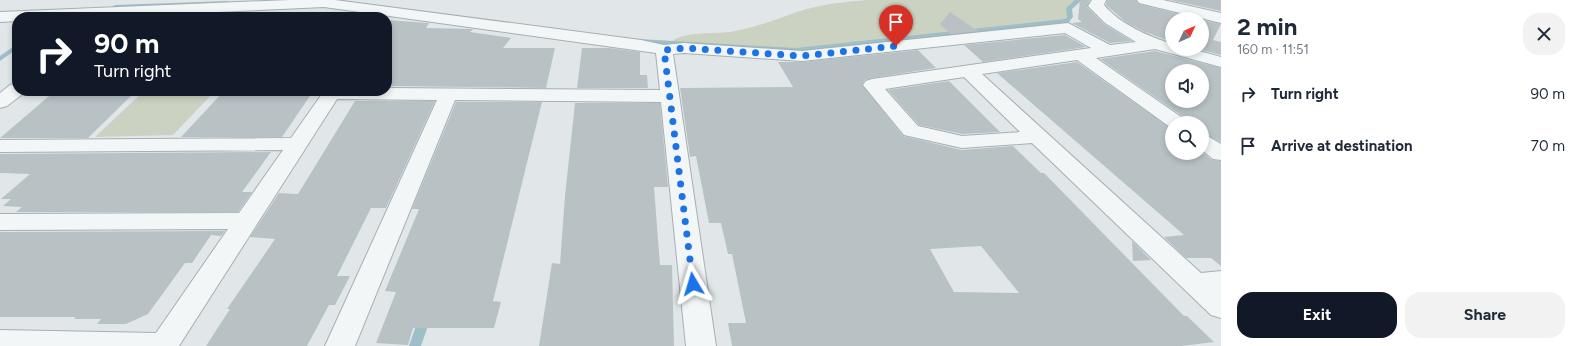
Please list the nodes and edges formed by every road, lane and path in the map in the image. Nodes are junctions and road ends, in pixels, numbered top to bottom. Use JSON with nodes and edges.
{"nodes":[{"id":1,"x":1100,"y":0,"type":"edge"},
{"id":2,"x":1144,"y":0,"type":"edge"},
{"id":3,"x":150,"y":12,"type":"edge"},
{"id":4,"x":0,"y":17,"type":"edge"},
{"id":5,"x":12,"y":17,"type":"edge"},
{"id":6,"x":1221,"y":18,"type":"edge"},
{"id":7,"x":1154,"y":44,"type":"junction"},
{"id":8,"x":1165,"y":47,"type":"edge"},
{"id":9,"x":664,"y":50,"type":"junction"},
{"id":10,"x":1108,"y":51,"type":"junction"},
{"id":11,"x":1081,"y":55,"type":"junction"},
{"id":12,"x":1198,"y":56,"type":"edge"},
{"id":13,"x":1221,"y":62,"type":"edge"},
{"id":14,"x":969,"y":72,"type":"junction"},
{"id":15,"x":12,"y":93,"type":"edge"},
{"id":16,"x":392,"y":94,"type":"edge"},
{"id":17,"x":448,"y":95,"type":"junction"},
{"id":18,"x":329,"y":96,"type":"edge"},
{"id":19,"x":670,"y":96,"type":"junction"},
{"id":20,"x":0,"y":102,"type":"edge"},
{"id":21,"x":1166,"y":116,"type":"edge"},
{"id":22,"x":1037,"y":137,"type":"junction"},
{"id":23,"x":298,"y":144,"type":"junction"},
{"id":24,"x":0,"y":146,"type":"edge"},
{"id":25,"x":246,"y":221,"type":"junction"},
{"id":26,"x":0,"y":222,"type":"edge"},
{"id":27,"x":1221,"y":281,"type":"edge"},
{"id":28,"x":1195,"y":283,"type":"junction"},
{"id":29,"x":1221,"y":307,"type":"edge"},
{"id":30,"x":0,"y":342,"type":"edge"},
{"id":31,"x":164,"y":345,"type":"edge"},
{"id":32,"x":340,"y":346,"type":"edge"},
{"id":33,"x":701,"y":346,"type":"edge"}],
"edges":[{"from":1,"to":7,"type":"street"},
{"from":2,"to":6,"type":"street"},
{"from":3,"to":9,"type":"street"},
{"from":4,"to":5,"type":"street"},
{"from":7,"to":8,"type":"street"},
{"from":7,"to":10,"type":"street"},
{"from":9,"to":10,"type":"street"},
{"from":9,"to":19,"type":"street"},
{"from":10,"to":11,"type":"street"},
{"from":11,"to":14,"type":"street"},
{"from":11,"to":21,"type":"street"},
{"from":12,"to":13,"type":"street"},
{"from":14,"to":22,"type":"street"},
{"from":14,"to":22,"type":"street"},
{"from":15,"to":20,"type":"street"},
{"from":16,"to":17,"type":"street"},
{"from":17,"to":19,"type":"street"},
{"from":17,"to":32,"type":"street"},
{"from":18,"to":23,"type":"street"},
{"from":19,"to":33,"type":"street"},
{"from":22,"to":28,"type":"street"},
{"from":23,"to":24,"type":"street"},
{"from":23,"to":25,"type":"street"},
{"from":25,"to":26,"type":"street"},
{"from":25,"to":31,"type":"street"},
{"from":27,"to":28,"type":"street"},
{"from":28,"to":29,"type":"street"},
{"from":30,"to":31,"type":"street"}]}
